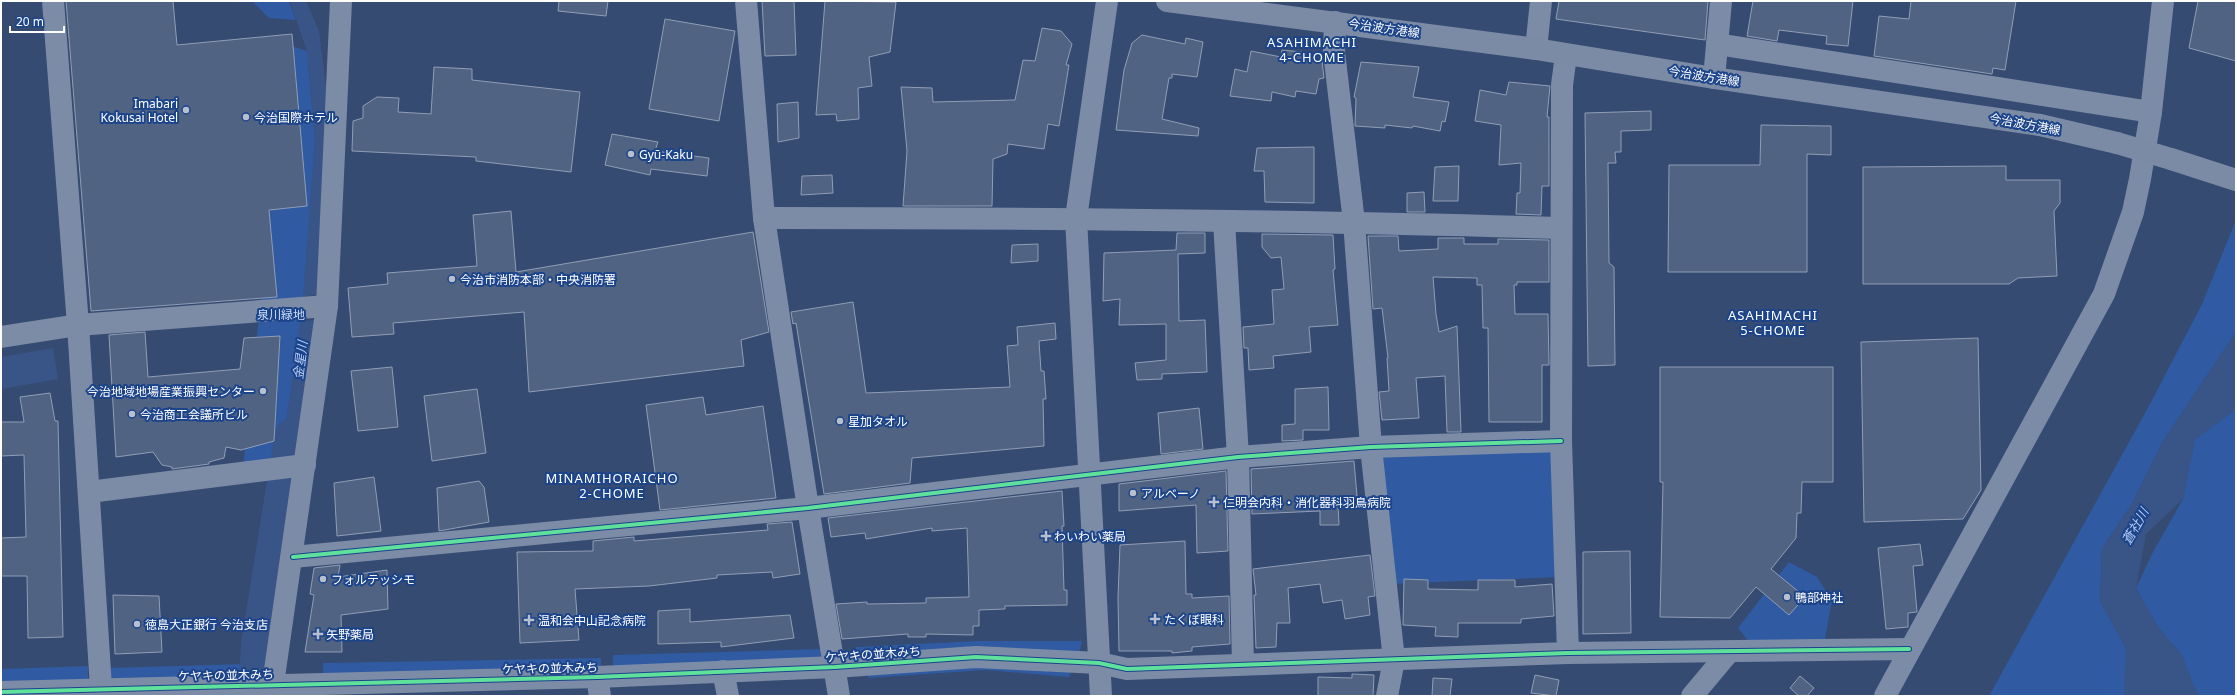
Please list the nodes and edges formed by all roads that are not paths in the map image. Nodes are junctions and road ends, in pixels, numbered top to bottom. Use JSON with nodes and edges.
{"nodes":[{"id":1,"x":53,"y":1,"type":"edge"},
{"id":2,"x":341,"y":1,"type":"edge"},
{"id":3,"x":746,"y":1,"type":"edge"},
{"id":4,"x":1107,"y":1,"type":"edge"},
{"id":5,"x":1167,"y":1,"type":"edge"},
{"id":6,"x":1541,"y":1,"type":"edge"},
{"id":7,"x":1721,"y":1,"type":"edge"},
{"id":8,"x":2163,"y":1,"type":"edge"},
{"id":9,"x":1335,"y":22,"type":"junction"},
{"id":10,"x":1717,"y":44,"type":"junction"},
{"id":11,"x":1536,"y":49,"type":"junction"},
{"id":12,"x":1566,"y":55,"type":"junction"},
{"id":13,"x":1714,"y":78,"type":"junction"},
{"id":14,"x":2151,"y":112,"type":"junction"},
{"id":15,"x":2236,"y":179,"type":"edge"},
{"id":16,"x":764,"y":218,"type":"junction"},
{"id":17,"x":1076,"y":218,"type":"junction"},
{"id":18,"x":1224,"y":221,"type":"junction"},
{"id":19,"x":1354,"y":222,"type":"junction"},
{"id":20,"x":1560,"y":228,"type":"junction"},
{"id":21,"x":327,"y":306,"type":"junction"},
{"id":22,"x":78,"y":325,"type":"junction"},
{"id":23,"x":1,"y":337,"type":"edge"},
{"id":24,"x":1561,"y":440,"type":"junction"},
{"id":25,"x":1371,"y":447,"type":"junction"},
{"id":26,"x":1238,"y":457,"type":"junction"},
{"id":27,"x":305,"y":464,"type":"junction"},
{"id":28,"x":1088,"y":476,"type":"junction"},
{"id":29,"x":89,"y":492,"type":"junction"},
{"id":30,"x":808,"y":508,"type":"junction"},
{"id":31,"x":293,"y":557,"type":"junction"},
{"id":32,"x":1909,"y":649,"type":"junction"},
{"id":33,"x":1729,"y":652,"type":"junction"},
{"id":34,"x":1568,"y":653,"type":"junction"},
{"id":35,"x":1394,"y":660,"type":"junction"},
{"id":36,"x":1099,"y":663,"type":"junction"},
{"id":37,"x":1243,"y":664,"type":"junction"},
{"id":38,"x":835,"y":667,"type":"junction"},
{"id":39,"x":723,"y":671,"type":"junction"},
{"id":40,"x":599,"y":686,"type":"edge"},
{"id":41,"x":101,"y":688,"type":"junction"},
{"id":42,"x":273,"y":690,"type":"edge"},
{"id":43,"x":1,"y":692,"type":"edge"},
{"id":44,"x":728,"y":696,"type":"edge"},
{"id":45,"x":839,"y":696,"type":"edge"},
{"id":46,"x":1100,"y":696,"type":"edge"},
{"id":47,"x":1387,"y":696,"type":"edge"},
{"id":48,"x":1692,"y":696,"type":"edge"},
{"id":49,"x":1885,"y":696,"type":"edge"}],
"edges":[{"from":1,"to":22,"type":"street"},
{"from":2,"to":21,"type":"street"},
{"from":3,"to":16,"type":"street"},
{"from":4,"to":17,"type":"street"},
{"from":5,"to":9,"type":"main road","name":"今治波方港線"},
{"from":6,"to":11,"type":"street"},
{"from":7,"to":10,"type":"street"},
{"from":8,"to":14,"type":"street"},
{"from":9,"to":11,"type":"main road","name":"今治波方港線"},
{"from":9,"to":19,"type":"street"},
{"from":10,"to":13,"type":"street"},
{"from":10,"to":14,"type":"street"},
{"from":11,"to":12,"type":"main road","name":"今治波方港線"},
{"from":12,"to":13,"type":"main road","name":"今治波方港線"},
{"from":12,"to":20,"type":"street"},
{"from":13,"to":15,"type":"main road","name":"今治波方港線","bridge":true},
{"from":14,"to":32,"type":"street"},
{"from":16,"to":17,"type":"street"},
{"from":16,"to":30,"type":"street"},
{"from":17,"to":18,"type":"street"},
{"from":17,"to":28,"type":"street"},
{"from":18,"to":19,"type":"street"},
{"from":18,"to":26,"type":"street"},
{"from":19,"to":20,"type":"street"},
{"from":19,"to":25,"type":"street"},
{"from":20,"to":24,"type":"street"},
{"from":21,"to":22,"type":"street"},
{"from":21,"to":27,"type":"street"},
{"from":22,"to":23,"type":"street"},
{"from":22,"to":29,"type":"street"},
{"from":24,"to":25,"type":"street"},
{"from":24,"to":34,"type":"street"},
{"from":25,"to":26,"type":"street"},
{"from":25,"to":35,"type":"street"},
{"from":26,"to":28,"type":"street"},
{"from":26,"to":37,"type":"street"},
{"from":27,"to":29,"type":"street"},
{"from":27,"to":31,"type":"street"},
{"from":28,"to":30,"type":"street"},
{"from":28,"to":36,"type":"street"},
{"from":29,"to":41,"type":"street"},
{"from":30,"to":31,"type":"street"},
{"from":30,"to":38,"type":"street"},
{"from":31,"to":42,"type":"street"},
{"from":32,"to":33,"type":"street","name":"ケヤキの並木みち"},
{"from":32,"to":49,"type":"street"},
{"from":33,"to":34,"type":"street","name":"ケヤキの並木みち"},
{"from":33,"to":48,"type":"street"},
{"from":34,"to":35,"type":"street","name":"ケヤキの並木みち"},
{"from":35,"to":37,"type":"street","name":"ケヤキの並木みち"},
{"from":35,"to":47,"type":"street"},
{"from":36,"to":37,"type":"street","name":"ケヤキの並木みち"},
{"from":36,"to":38,"type":"street","name":"ケヤキの並木みち"},
{"from":36,"to":46,"type":"street"},
{"from":38,"to":39,"type":"street","name":"ケヤキの並木みち"},
{"from":38,"to":45,"type":"street"},
{"from":39,"to":40,"type":"street","name":"ケヤキの並木みち"},
{"from":39,"to":44,"type":"street"},
{"from":40,"to":42,"type":"street","name":"ケヤキの並木みち"},
{"from":41,"to":42,"type":"street","name":"ケヤキの並木みち"},
{"from":41,"to":43,"type":"street","name":"ケヤキの並木みち"}]}
